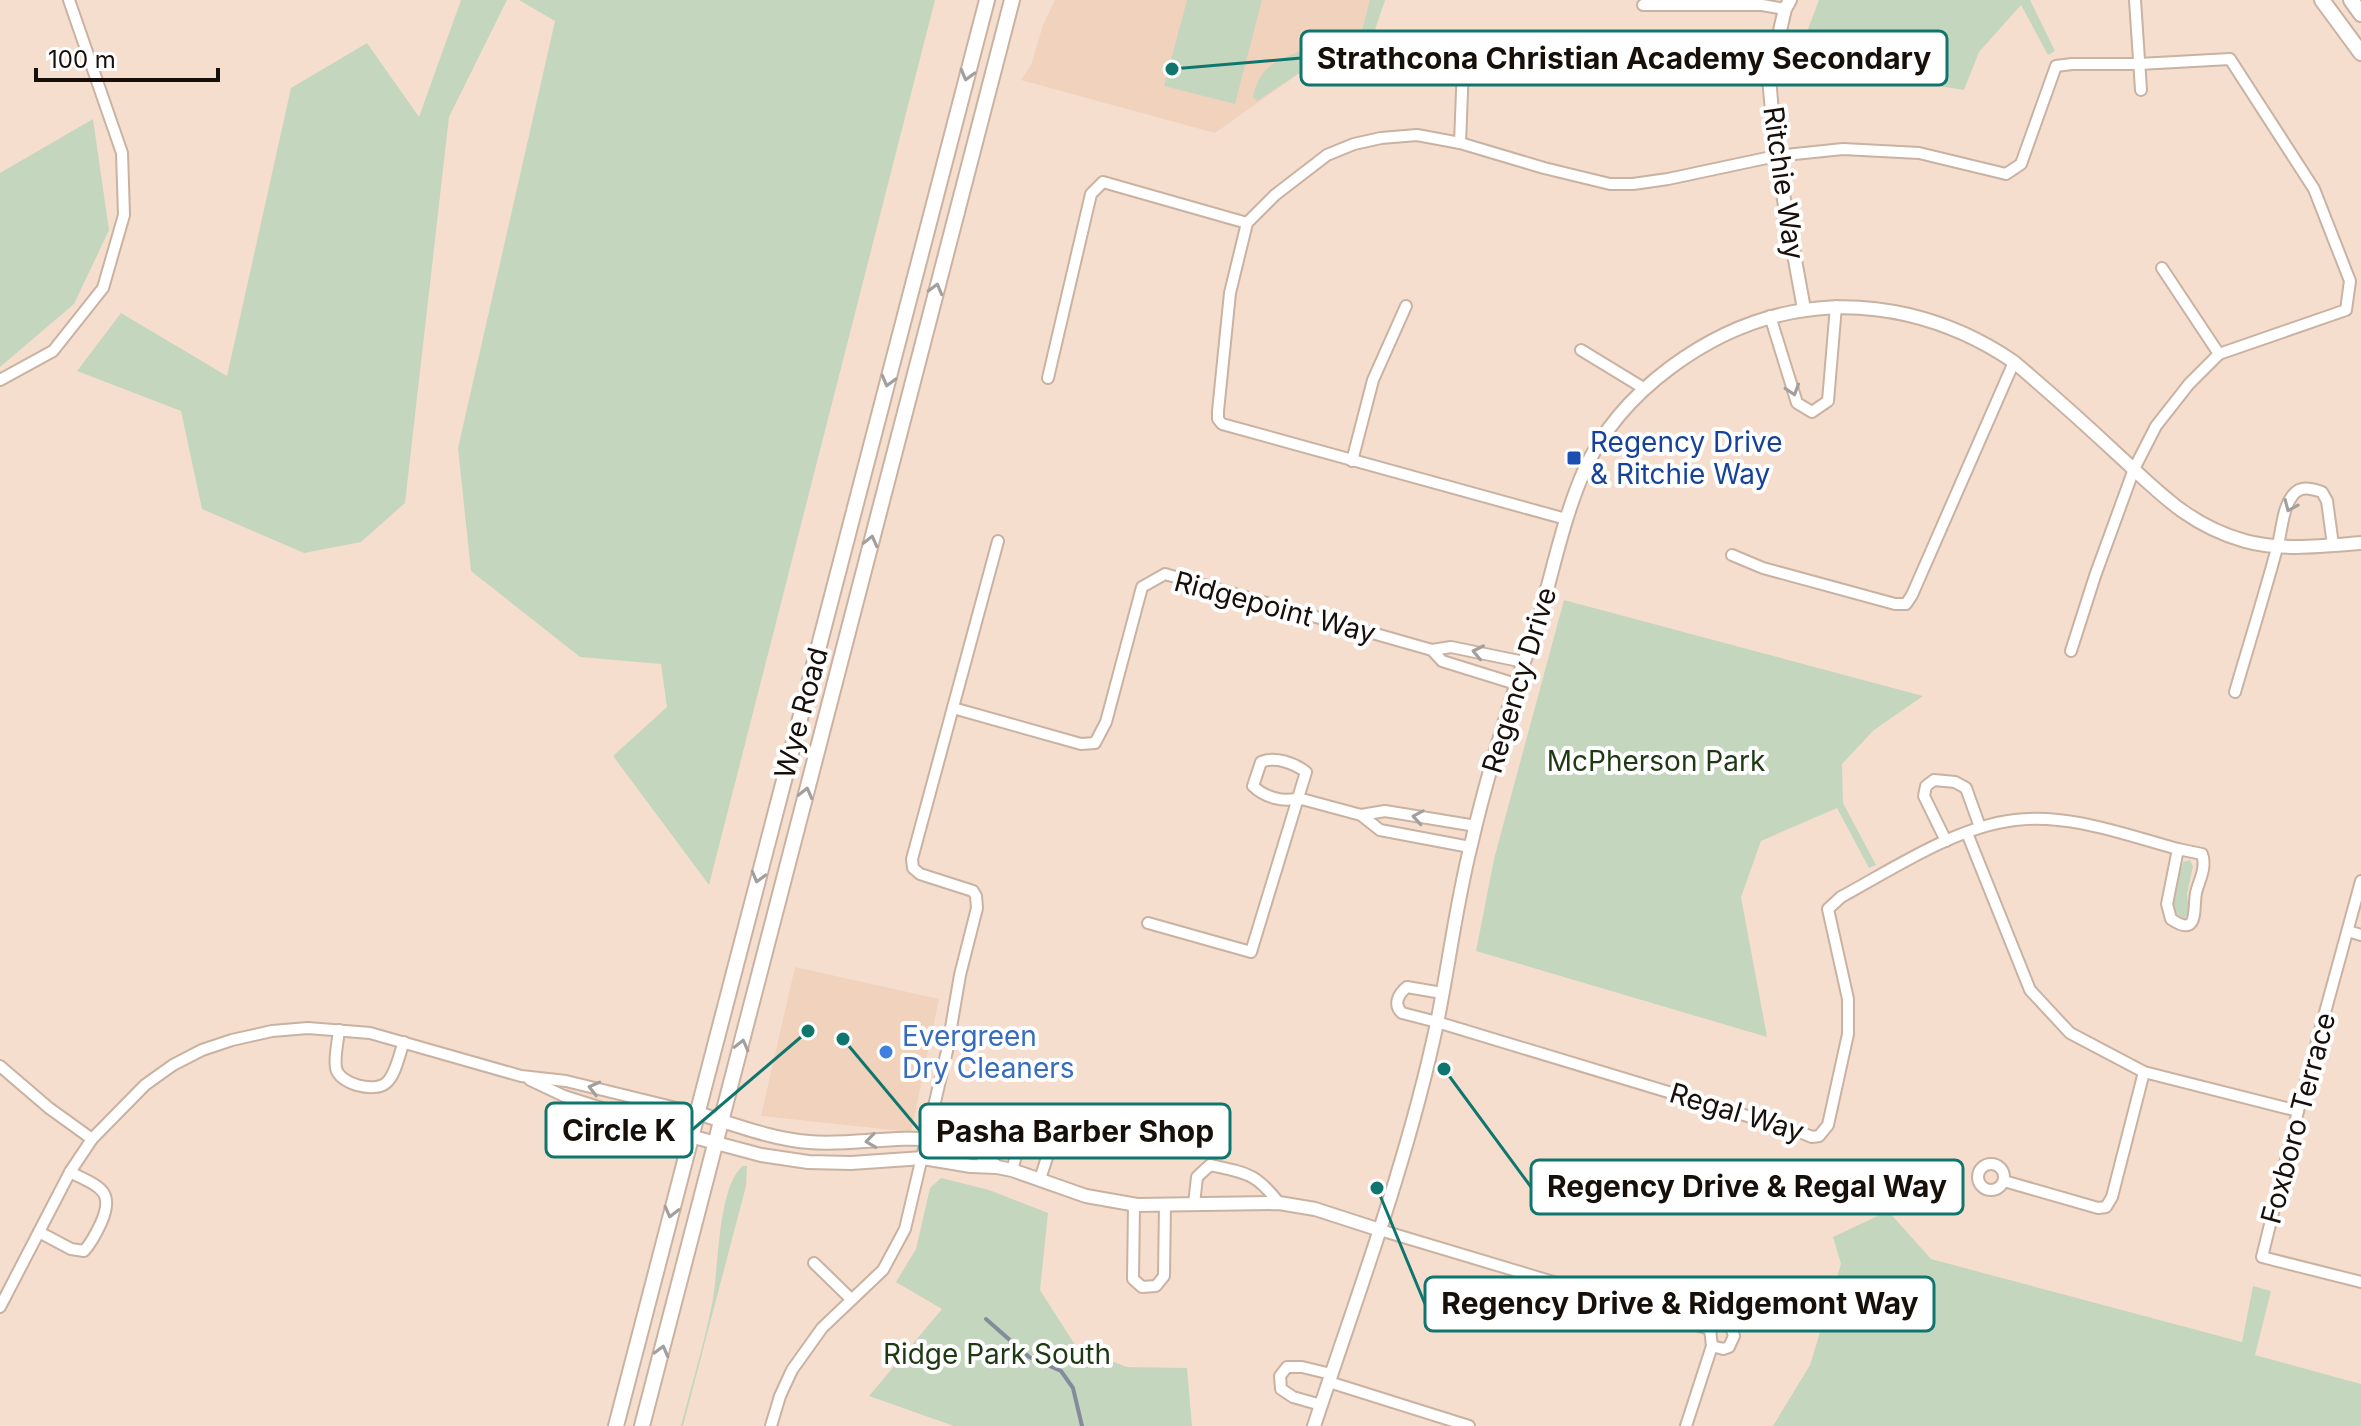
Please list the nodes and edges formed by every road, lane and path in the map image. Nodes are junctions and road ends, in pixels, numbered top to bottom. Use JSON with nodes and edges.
{"nodes":[{"id":1,"x":69,"y":0,"type":"edge"},
{"id":2,"x":987,"y":0,"type":"edge"},
{"id":3,"x":1012,"y":0,"type":"edge"},
{"id":4,"x":2135,"y":0,"type":"edge"},
{"id":5,"x":2322,"y":0,"type":"edge"},
{"id":6,"x":2351,"y":0,"type":"edge"},
{"id":7,"x":1643,"y":5,"type":"dead end"},
{"id":8,"x":1787,"y":5,"type":"edge"},
{"id":9,"x":2361,"y":14,"type":"edge"},
{"id":10,"x":1464,"y":40,"type":"dead end"},
{"id":11,"x":2361,"y":53,"type":"edge"},
{"id":12,"x":2139,"y":64,"type":"junction"},
{"id":13,"x":2141,"y":90,"type":"dead end"},
{"id":14,"x":1460,"y":143,"type":"junction"},
{"id":15,"x":1776,"y":156,"type":"junction"},
{"id":16,"x":1247,"y":223,"type":"junction"},
{"id":17,"x":2162,"y":268,"type":"dead end"},
{"id":18,"x":1406,"y":306,"type":"dead end"},
{"id":19,"x":1836,"y":306,"type":"junction"},
{"id":20,"x":1804,"y":309,"type":"junction"},
{"id":21,"x":1770,"y":316,"type":"junction"},
{"id":22,"x":1581,"y":350,"type":"dead end"},
{"id":23,"x":2219,"y":354,"type":"junction"},
{"id":24,"x":2014,"y":362,"type":"junction"},
{"id":25,"x":1048,"y":378,"type":"dead end"},
{"id":26,"x":0,"y":380,"type":"edge"},
{"id":27,"x":1645,"y":389,"type":"junction"},
{"id":28,"x":1352,"y":461,"type":"junction"},
{"id":29,"x":2134,"y":469,"type":"junction"},
{"id":30,"x":1566,"y":519,"type":"junction"},
{"id":31,"x":998,"y":541,"type":"dead end"},
{"id":32,"x":2361,"y":543,"type":"edge"},
{"id":33,"x":2278,"y":545,"type":"junction"},
{"id":34,"x":2333,"y":545,"type":"junction"},
{"id":35,"x":1732,"y":555,"type":"dead end"},
{"id":36,"x":1432,"y":650,"type":"junction"},
{"id":37,"x":2071,"y":651,"type":"dead end"},
{"id":38,"x":1524,"y":662,"type":"junction"},
{"id":39,"x":1516,"y":684,"type":"junction"},
{"id":40,"x":2235,"y":692,"type":"dead end"},
{"id":41,"x":953,"y":708,"type":"junction"},
{"id":42,"x":1298,"y":798,"type":"junction"},
{"id":43,"x":1361,"y":815,"type":"junction"},
{"id":44,"x":1476,"y":826,"type":"junction"},
{"id":45,"x":1980,"y":827,"type":"junction"},
{"id":46,"x":1967,"y":833,"type":"junction"},
{"id":47,"x":1946,"y":841,"type":"junction"},
{"id":48,"x":1470,"y":847,"type":"junction"},
{"id":49,"x":2178,"y":849,"type":"junction"},
{"id":50,"x":2361,"y":881,"type":"edge"},
{"id":51,"x":1148,"y":923,"type":"dead end"},
{"id":52,"x":2348,"y":931,"type":"junction"},
{"id":53,"x":2361,"y":935,"type":"edge"},
{"id":54,"x":1442,"y":993,"type":"junction"},
{"id":55,"x":1437,"y":1022,"type":"junction"},
{"id":56,"x":339,"y":1030,"type":"junction"},
{"id":57,"x":404,"y":1042,"type":"junction"},
{"id":58,"x":0,"y":1066,"type":"edge"},
{"id":59,"x":2144,"y":1072,"type":"junction"},
{"id":60,"x":521,"y":1076,"type":"junction"},
{"id":61,"x":2298,"y":1111,"type":"junction"},
{"id":62,"x":697,"y":1113,"type":"junction"},
{"id":63,"x":723,"y":1120,"type":"junction"},
{"id":64,"x":690,"y":1136,"type":"junction"},
{"id":65,"x":92,"y":1139,"type":"junction"},
{"id":66,"x":927,"y":1140,"type":"junction"},
{"id":67,"x":716,"y":1143,"type":"junction"},
{"id":68,"x":923,"y":1158,"type":"junction"},
{"id":69,"x":997,"y":1167,"type":"junction"},
{"id":70,"x":1012,"y":1170,"type":"junction"},
{"id":71,"x":70,"y":1172,"type":"junction"},
{"id":72,"x":1040,"y":1179,"type":"junction"},
{"id":73,"x":2004,"y":1181,"type":"dead end"},
{"id":74,"x":1279,"y":1203,"type":"junction"},
{"id":75,"x":1194,"y":1204,"type":"junction"},
{"id":76,"x":1134,"y":1205,"type":"junction"},
{"id":77,"x":1165,"y":1205,"type":"junction"},
{"id":78,"x":1380,"y":1230,"type":"junction"},
{"id":79,"x":39,"y":1232,"type":"junction"},
{"id":80,"x":814,"y":1263,"type":"dead end"},
{"id":81,"x":2361,"y":1282,"type":"edge"},
{"id":82,"x":851,"y":1299,"type":"junction"},
{"id":83,"x":0,"y":1307,"type":"edge"},
{"id":84,"x":1710,"y":1329,"type":"junction"},
{"id":85,"x":1712,"y":1346,"type":"junction"},
{"id":86,"x":1330,"y":1378,"type":"junction"},
{"id":87,"x":1321,"y":1405,"type":"junction"},
{"id":88,"x":616,"y":1426,"type":"edge"},
{"id":89,"x":642,"y":1426,"type":"edge"},
{"id":90,"x":771,"y":1426,"type":"edge"},
{"id":91,"x":1314,"y":1426,"type":"edge"},
{"id":92,"x":1469,"y":1426,"type":"edge"},
{"id":93,"x":1686,"y":1426,"type":"edge"}],
"edges":[{"from":1,"to":26,"type":"street"},
{"from":2,"to":62,"type":"main road","name":"Wye Road","one_way":true},
{"from":63,"to":3,"type":"main road","name":"Wye Road","one_way":true},
{"from":4,"to":12,"type":"street"},
{"from":5,"to":11,"type":"main road"},
{"from":6,"to":9,"type":"main road"},
{"from":7,"to":8,"type":"street","name":"Ritchie Way"},
{"from":8,"to":15,"type":"street","name":"Ritchie Way"},
{"from":10,"to":14,"type":"street"},
{"from":12,"to":13,"type":"street"},
{"from":12,"to":15,"type":"street"},
{"from":12,"to":23,"type":"street"},
{"from":14,"to":15,"type":"street"},
{"from":14,"to":16,"type":"street"},
{"from":15,"to":20,"type":"street","name":"Ritchie Way"},
{"from":16,"to":25,"type":"street"},
{"from":16,"to":28,"type":"street"},
{"from":17,"to":23,"type":"street"},
{"from":18,"to":28,"type":"street"},
{"from":19,"to":20,"type":"street","name":"Regency Drive"},
{"from":21,"to":19,"type":"street","one_way":true},
{"from":19,"to":24,"type":"street","name":"Regency Drive"},
{"from":20,"to":21,"type":"street","name":"Regency Drive"},
{"from":21,"to":27,"type":"street","name":"Regency Drive"},
{"from":22,"to":27,"type":"street"},
{"from":23,"to":29,"type":"street"},
{"from":24,"to":29,"type":"street","name":"Regency Drive"},
{"from":24,"to":35,"type":"street"},
{"from":27,"to":30,"type":"street","name":"Regency Drive"},
{"from":28,"to":30,"type":"street"},
{"from":29,"to":33,"type":"street","name":"Regency Drive"},
{"from":29,"to":37,"type":"street"},
{"from":30,"to":38,"type":"street","name":"Regency Drive"},
{"from":31,"to":41,"type":"street"},
{"from":32,"to":34,"type":"street","name":"Regency Drive"},
{"from":33,"to":34,"type":"street","name":"Regency Drive"},
{"from":34,"to":33,"type":"street","one_way":true},
{"from":33,"to":40,"type":"street"},
{"from":38,"to":36,"type":"street","name":"Ridgepoint Way","one_way":true},
{"from":36,"to":39,"type":"street","name":"Ridgepoint Way"},
{"from":36,"to":41,"type":"street","name":"Ridgepoint Way"},
{"from":38,"to":39,"type":"street","name":"Regency Drive"},
{"from":39,"to":44,"type":"street","name":"Regency Drive"},
{"from":41,"to":66,"type":"street"},
{"from":42,"to":42,"type":"street"},
{"from":42,"to":43,"type":"street"},
{"from":42,"to":51,"type":"street"},
{"from":44,"to":43,"type":"street","one_way":true},
{"from":43,"to":48,"type":"street"},
{"from":44,"to":48,"type":"street","name":"Regency Drive"},
{"from":45,"to":46,"type":"street","name":"Regal Way"},
{"from":45,"to":47,"type":"street"},
{"from":45,"to":49,"type":"street","name":"Regal Way"},
{"from":46,"to":47,"type":"street","name":"Regal Way"},
{"from":46,"to":59,"type":"street"},
{"from":47,"to":55,"type":"street","name":"Regal Way"},
{"from":48,"to":54,"type":"street","name":"Regency Drive"},
{"from":49,"to":49,"type":"street"},
{"from":50,"to":52,"type":"street","name":"Foxboro Terrace"},
{"from":52,"to":53,"type":"street"},
{"from":52,"to":61,"type":"street","name":"Foxboro Terrace"},
{"from":54,"to":55,"type":"street","name":"Regency Drive"},
{"from":54,"to":55,"type":"street"},
{"from":55,"to":78,"type":"street","name":"Regency Drive"},
{"from":56,"to":57,"type":"street"},
{"from":56,"to":57,"type":"street"},
{"from":56,"to":65,"type":"street"},
{"from":57,"to":60,"type":"street"},
{"from":58,"to":65,"type":"street"},
{"from":59,"to":61,"type":"street"},
{"from":59,"to":73,"type":"street"},
{"from":62,"to":60,"type":"street","one_way":true},
{"from":60,"to":64,"type":"street"},
{"from":61,"to":81,"type":"street","name":"Foxboro Terrace"},
{"from":62,"to":63,"type":"street"},
{"from":62,"to":64,"type":"main road","name":"Wye Road"},
{"from":66,"to":63,"type":"street","one_way":true},
{"from":63,"to":67,"type":"main road","name":"Wye Road"},
{"from":64,"to":67,"type":"street"},
{"from":64,"to":88,"type":"main road","name":"Wye Road","one_way":true},
{"from":65,"to":71,"type":"street"},
{"from":66,"to":68,"type":"street"},
{"from":66,"to":69,"type":"street"},
{"from":67,"to":68,"type":"street"},
{"from":89,"to":67,"type":"main road","name":"Wye Road","one_way":true},
{"from":68,"to":69,"type":"street"},
{"from":68,"to":82,"type":"street"},
{"from":69,"to":70,"type":"street"},
{"from":70,"to":72,"type":"street"},
{"from":70,"to":72,"type":"street"},
{"from":71,"to":79,"type":"street"},
{"from":71,"to":79,"type":"street"},
{"from":72,"to":76,"type":"street"},
{"from":74,"to":75,"type":"street"},
{"from":74,"to":75,"type":"street"},
{"from":74,"to":78,"type":"street"},
{"from":75,"to":77,"type":"street"},
{"from":76,"to":77,"type":"street"},
{"from":76,"to":77,"type":"street"},
{"from":78,"to":84,"type":"street"},
{"from":78,"to":86,"type":"street","name":"Regency Drive"},
{"from":79,"to":83,"type":"street"},
{"from":80,"to":82,"type":"street"},
{"from":82,"to":90,"type":"street"},
{"from":84,"to":85,"type":"street"},
{"from":84,"to":85,"type":"street"},
{"from":85,"to":93,"type":"street"},
{"from":86,"to":87,"type":"street","name":"Regency Drive"},
{"from":86,"to":87,"type":"street"},
{"from":86,"to":92,"type":"street"},
{"from":87,"to":91,"type":"street","name":"Regency Drive"}]}
